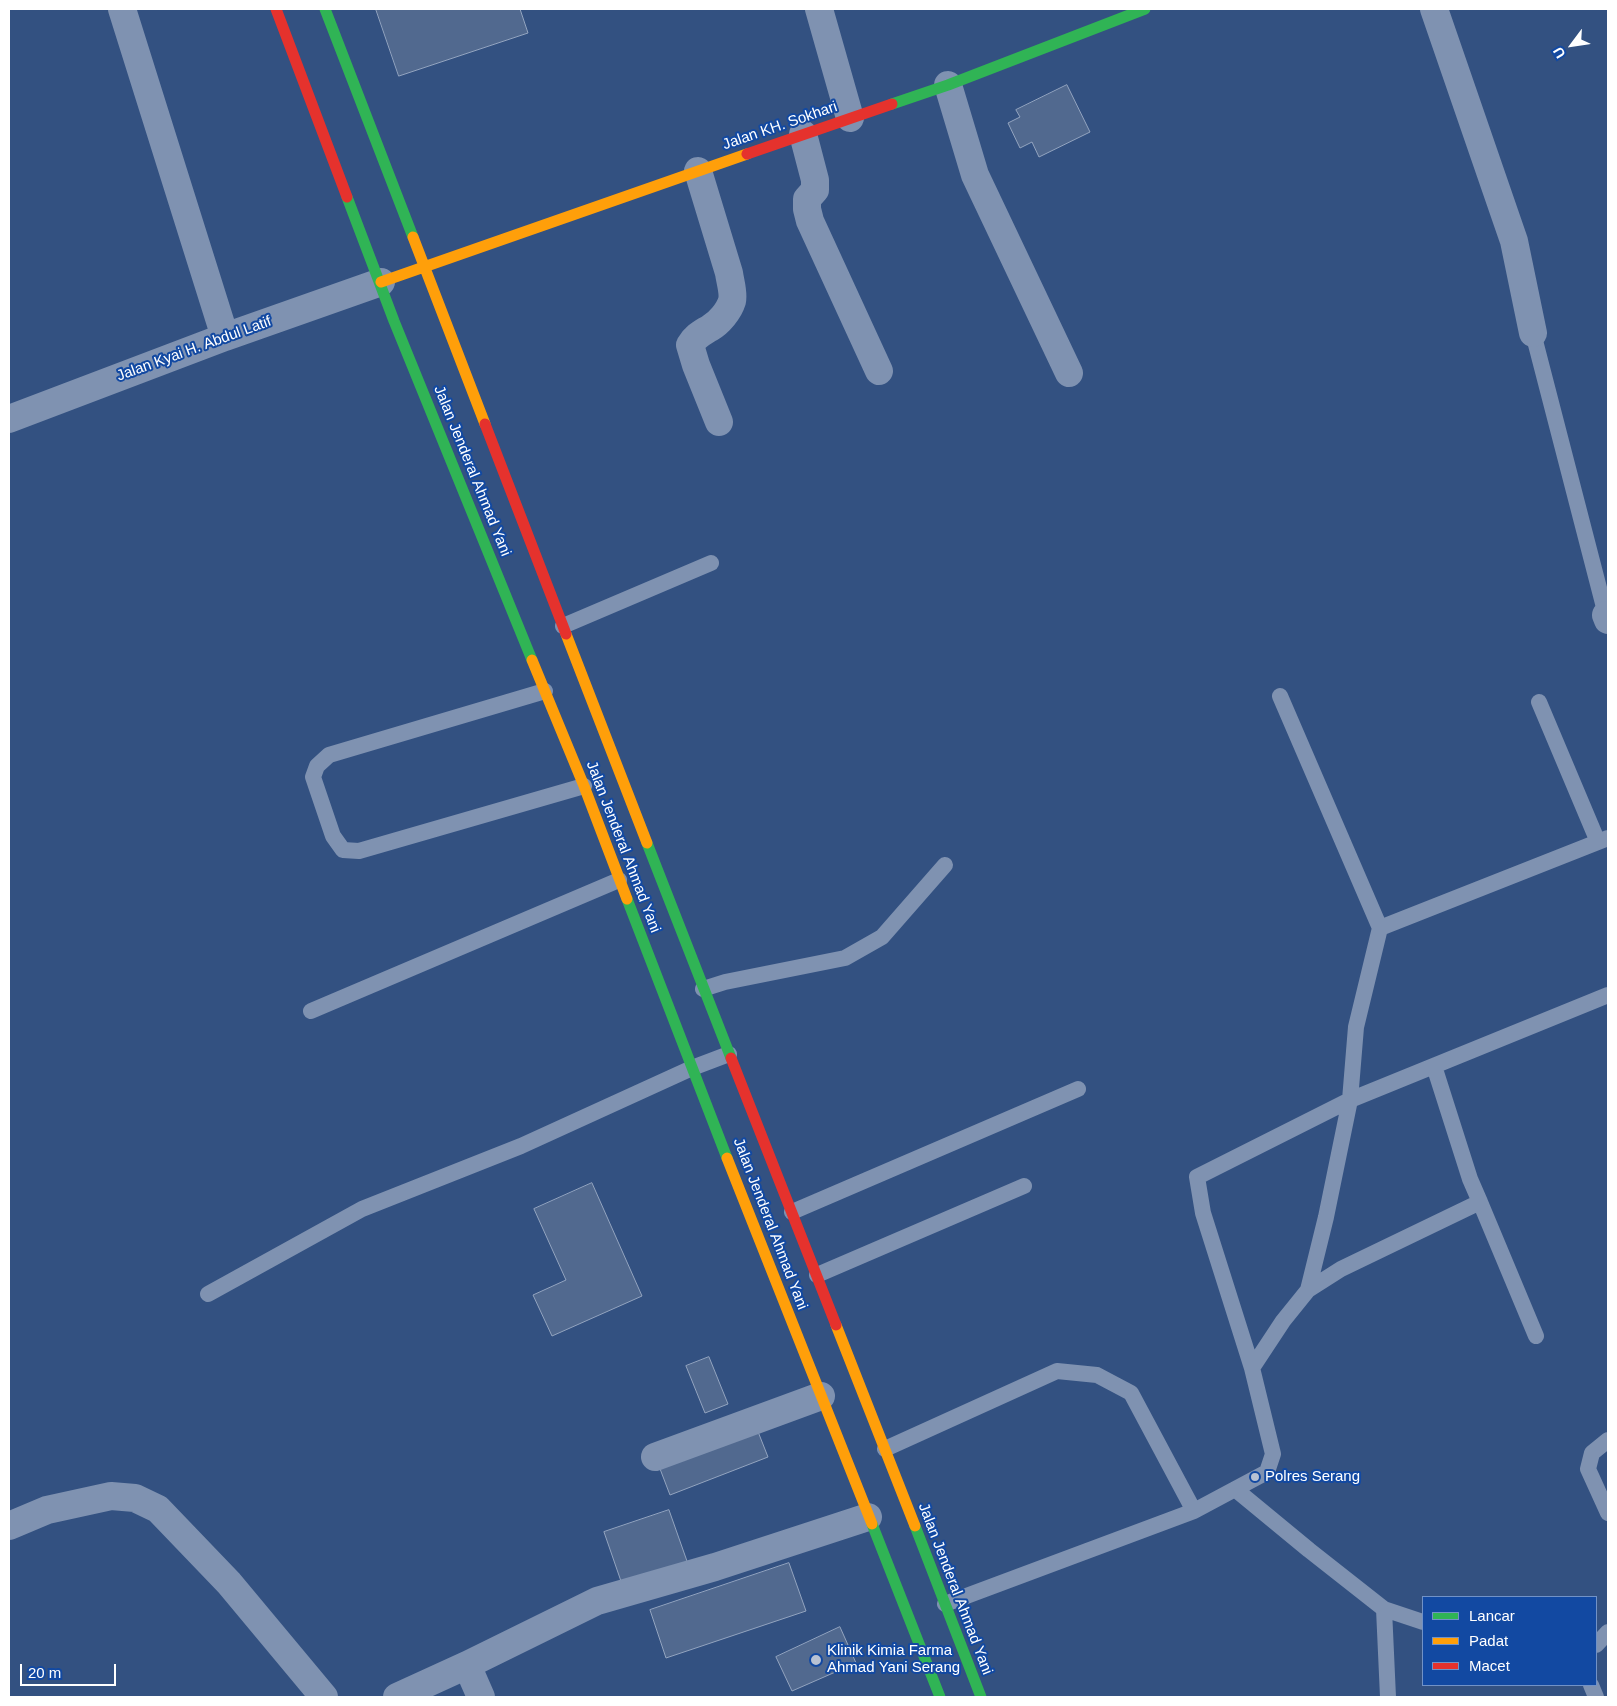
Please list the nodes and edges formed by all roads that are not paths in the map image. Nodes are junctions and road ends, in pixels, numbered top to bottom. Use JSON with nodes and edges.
{"nodes":[{"id":1,"x":122,"y":9,"type":"edge"},
{"id":2,"x":276,"y":9,"type":"edge"},
{"id":3,"x":325,"y":9,"type":"edge"},
{"id":4,"x":819,"y":9,"type":"edge"},
{"id":5,"x":1145,"y":9,"type":"edge"},
{"id":6,"x":1434,"y":9,"type":"edge"},
{"id":7,"x":948,"y":85,"type":"junction"},
{"id":8,"x":850,"y":118,"type":"junction"},
{"id":9,"x":803,"y":134,"type":"junction"},
{"id":10,"x":698,"y":170,"type":"junction"},
{"id":11,"x":424,"y":267,"type":"junction"},
{"id":12,"x":381,"y":282,"type":"junction"},
{"id":13,"x":1533,"y":333,"type":"joint"},
{"id":14,"x":226,"y":337,"type":"junction"},
{"id":15,"x":879,"y":371,"type":"dead end"},
{"id":16,"x":1069,"y":373,"type":"dead end"},
{"id":17,"x":9,"y":419,"type":"edge"},
{"id":18,"x":719,"y":422,"type":"dead end"},
{"id":19,"x":711,"y":563,"type":"dead end"},
{"id":20,"x":1607,"y":618,"type":"edge"},
{"id":21,"x":563,"y":626,"type":"junction"},
{"id":22,"x":545,"y":691,"type":"junction"},
{"id":23,"x":1280,"y":696,"type":"dead end"},
{"id":24,"x":1539,"y":702,"type":"dead end"},
{"id":25,"x":584,"y":786,"type":"junction"},
{"id":26,"x":1603,"y":840,"type":"edge"},
{"id":27,"x":945,"y":865,"type":"dead end"},
{"id":28,"x":619,"y":880,"type":"junction"},
{"id":29,"x":1380,"y":928,"type":"junction"},
{"id":30,"x":702,"y":989,"type":"junction"},
{"id":31,"x":1608,"y":995,"type":"edge"},
{"id":32,"x":311,"y":1011,"type":"dead end"},
{"id":33,"x":729,"y":1054,"type":"junction"},
{"id":34,"x":1434,"y":1066,"type":"junction"},
{"id":35,"x":692,"y":1068,"type":"junction"},
{"id":36,"x":1078,"y":1089,"type":"dead end"},
{"id":37,"x":1350,"y":1100,"type":"junction"},
{"id":38,"x":1024,"y":1186,"type":"dead end"},
{"id":39,"x":1480,"y":1202,"type":"junction"},
{"id":40,"x":792,"y":1212,"type":"junction"},
{"id":41,"x":817,"y":1275,"type":"junction"},
{"id":42,"x":1308,"y":1290,"type":"junction"},
{"id":43,"x":208,"y":1294,"type":"dead end"},
{"id":44,"x":1536,"y":1336,"type":"dead end"},
{"id":45,"x":1252,"y":1368,"type":"junction"},
{"id":46,"x":821,"y":1396,"type":"junction"},
{"id":47,"x":1608,"y":1440,"type":"edge"},
{"id":48,"x":885,"y":1449,"type":"junction"},
{"id":49,"x":655,"y":1457,"type":"dead end"},
{"id":50,"x":1235,"y":1489,"type":"junction"},
{"id":51,"x":1194,"y":1512,"type":"junction"},
{"id":52,"x":1608,"y":1513,"type":"edge"},
{"id":53,"x":868,"y":1517,"type":"junction"},
{"id":54,"x":9,"y":1526,"type":"edge"},
{"id":55,"x":945,"y":1604,"type":"junction"},
{"id":56,"x":1384,"y":1609,"type":"junction"},
{"id":57,"x":1422,"y":1622,"type":"edge"},
{"id":58,"x":1608,"y":1632,"type":"edge"},
{"id":59,"x":1597,"y":1644,"type":"edge"},
{"id":60,"x":467,"y":1666,"type":"junction"},
{"id":61,"x":324,"y":1697,"type":"edge"},
{"id":62,"x":397,"y":1697,"type":"edge"},
{"id":63,"x":481,"y":1697,"type":"edge"},
{"id":64,"x":940,"y":1697,"type":"edge"},
{"id":65,"x":982,"y":1697,"type":"edge"},
{"id":66,"x":1388,"y":1697,"type":"edge"}],
"edges":[{"from":1,"to":14,"type":"street"},
{"from":2,"to":12,"type":"main road","name":"Jalan Jenderal Ahmad Yani"},
{"from":3,"to":11,"type":"main road","name":"Jalan Jenderal Ahmad Yani"},
{"from":4,"to":8,"type":"street"},
{"from":5,"to":7,"type":"main road","name":"Jalan KH. Sokhari"},
{"from":6,"to":13,"type":"street"},
{"from":7,"to":8,"type":"main road","name":"Jalan KH. Sokhari"},
{"from":7,"to":16,"type":"street"},
{"from":8,"to":9,"type":"main road","name":"Jalan KH. Sokhari"},
{"from":9,"to":10,"type":"main road","name":"Jalan KH. Sokhari"},
{"from":9,"to":15,"type":"street"},
{"from":10,"to":11,"type":"main road","name":"Jalan KH. Sokhari"},
{"from":10,"to":18,"type":"street"},
{"from":11,"to":12,"type":"main road","name":"Jalan KH. Sokhari"},
{"from":11,"to":21,"type":"main road","name":"Jalan Jenderal Ahmad Yani"},
{"from":12,"to":14,"type":"street","name":"Jalan Kyai H. Abdul Latif"},
{"from":12,"to":22,"type":"main road","name":"Jalan Jenderal Ahmad Yani"},
{"from":13,"to":20,"type":"lane"},
{"from":14,"to":17,"type":"street","name":"Jalan Kyai H. Abdul Latif"},
{"from":19,"to":21,"type":"lane"},
{"from":21,"to":30,"type":"main road","name":"Jalan Jenderal Ahmad Yani"},
{"from":22,"to":25,"type":"main road","name":"Jalan Jenderal Ahmad Yani"},
{"from":22,"to":25,"type":"lane"},
{"from":23,"to":29,"type":"lane"},
{"from":24,"to":26,"type":"lane"},
{"from":25,"to":28,"type":"main road","name":"Jalan Jenderal Ahmad Yani"},
{"from":26,"to":29,"type":"lane"},
{"from":27,"to":30,"type":"lane"},
{"from":28,"to":32,"type":"lane"},
{"from":28,"to":35,"type":"main road","name":"Jalan Jenderal Ahmad Yani"},
{"from":29,"to":37,"type":"lane"},
{"from":30,"to":33,"type":"main road","name":"Jalan Jenderal Ahmad Yani"},
{"from":31,"to":34,"type":"lane"},
{"from":33,"to":35,"type":"lane"},
{"from":33,"to":40,"type":"main road","name":"Jalan Jenderal Ahmad Yani"},
{"from":34,"to":37,"type":"lane"},
{"from":34,"to":39,"type":"lane"},
{"from":35,"to":43,"type":"lane"},
{"from":35,"to":46,"type":"main road","name":"Jalan Jenderal Ahmad Yani"},
{"from":36,"to":40,"type":"lane"},
{"from":37,"to":42,"type":"lane"},
{"from":37,"to":45,"type":"lane"},
{"from":38,"to":41,"type":"lane"},
{"from":39,"to":42,"type":"lane"},
{"from":39,"to":44,"type":"lane"},
{"from":40,"to":41,"type":"main road","name":"Jalan Jenderal Ahmad Yani"},
{"from":41,"to":48,"type":"main road","name":"Jalan Jenderal Ahmad Yani"},
{"from":42,"to":45,"type":"lane"},
{"from":45,"to":50,"type":"lane"},
{"from":46,"to":49,"type":"street"},
{"from":46,"to":53,"type":"main road","name":"Jalan Jenderal Ahmad Yani"},
{"from":47,"to":52,"type":"lane"},
{"from":48,"to":51,"type":"lane"},
{"from":48,"to":55,"type":"main road","name":"Jalan Jenderal Ahmad Yani"},
{"from":50,"to":51,"type":"lane"},
{"from":50,"to":56,"type":"lane"},
{"from":51,"to":55,"type":"lane"},
{"from":53,"to":60,"type":"street"},
{"from":53,"to":64,"type":"main road","name":"Jalan Jenderal Ahmad Yani"},
{"from":54,"to":61,"type":"street"},
{"from":55,"to":65,"type":"main road","name":"Jalan Jenderal Ahmad Yani"},
{"from":56,"to":57,"type":"lane"},
{"from":56,"to":66,"type":"lane"},
{"from":58,"to":59,"type":"lane"},
{"from":60,"to":62,"type":"street"},
{"from":60,"to":63,"type":"street"}]}
